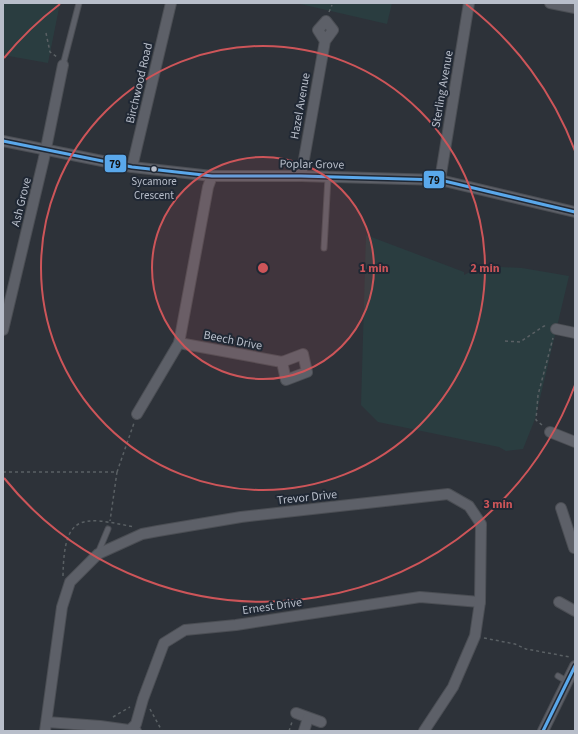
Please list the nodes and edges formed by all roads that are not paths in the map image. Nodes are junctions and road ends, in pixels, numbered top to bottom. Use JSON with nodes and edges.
{"nodes":[{"id":1,"x":79,"y":3,"type":"edge"},
{"id":2,"x":469,"y":3,"type":"edge"},
{"id":3,"x":550,"y":3,"type":"edge"},
{"id":4,"x":173,"y":4,"type":"edge"},
{"id":5,"x":575,"y":8,"type":"edge"},
{"id":6,"x":325,"y":41,"type":"dead end"},
{"id":7,"x":64,"y":63,"type":"joint"},
{"id":8,"x":3,"y":141,"type":"edge"},
{"id":9,"x":46,"y":150,"type":"junction"},
{"id":10,"x":132,"y":167,"type":"junction"},
{"id":11,"x":212,"y":176,"type":"junction"},
{"id":12,"x":301,"y":176,"type":"junction"},
{"id":13,"x":328,"y":177,"type":"junction"},
{"id":14,"x":440,"y":180,"type":"junction"},
{"id":15,"x":575,"y":212,"type":"edge"},
{"id":16,"x":324,"y":248,"type":"dead end"},
{"id":17,"x":556,"y":329,"type":"road end"},
{"id":18,"x":3,"y":330,"type":"edge"},
{"id":19,"x":575,"y":333,"type":"edge"},
{"id":20,"x":179,"y":343,"type":"junction"},
{"id":21,"x":282,"y":362,"type":"dead end"},
{"id":22,"x":137,"y":414,"type":"road end"},
{"id":23,"x":550,"y":432,"type":"road end"},
{"id":24,"x":575,"y":442,"type":"edge"},
{"id":25,"x":561,"y":508,"type":"dead end"},
{"id":26,"x":570,"y":521,"type":"edge"},
{"id":27,"x":108,"y":529,"type":"road end"},
{"id":28,"x":574,"y":548,"type":"edge"},
{"id":29,"x":98,"y":554,"type":"junction"},
{"id":30,"x":480,"y":602,"type":"junction"},
{"id":31,"x":558,"y":602,"type":"dead end"},
{"id":32,"x":575,"y":611,"type":"edge"},
{"id":33,"x":575,"y":666,"type":"edge"},
{"id":34,"x":558,"y":676,"type":"dead end"},
{"id":35,"x":568,"y":682,"type":"junction"},
{"id":36,"x":296,"y":713,"type":"dead end"},
{"id":37,"x":308,"y":718,"type":"junction"},
{"id":38,"x":321,"y":722,"type":"dead end"},
{"id":39,"x":46,"y":727,"type":"edge"},
{"id":40,"x":133,"y":730,"type":"edge"},
{"id":41,"x":304,"y":731,"type":"edge"},
{"id":42,"x":424,"y":731,"type":"edge"},
{"id":43,"x":543,"y":731,"type":"edge"}],
"edges":[{"from":1,"to":7,"type":"lane"},
{"from":2,"to":14,"type":"street","name":"Sterling Avenue"},
{"from":3,"to":5,"type":"street"},
{"from":4,"to":10,"type":"street","name":"Birchwood Road"},
{"from":6,"to":12,"type":"street","name":"Hazel Avenue"},
{"from":7,"to":9,"type":"street"},
{"from":8,"to":9,"type":"street","name":"Poplar Grove"},
{"from":9,"to":10,"type":"street","name":"Poplar Grove"},
{"from":9,"to":18,"type":"street","name":"Ash Grove"},
{"from":10,"to":11,"type":"street","name":"Poplar Grove"},
{"from":11,"to":12,"type":"street","name":"Poplar Grove"},
{"from":11,"to":20,"type":"street"},
{"from":12,"to":13,"type":"street","name":"Poplar Grove"},
{"from":13,"to":14,"type":"street","name":"Poplar Grove"},
{"from":13,"to":16,"type":"lane"},
{"from":14,"to":15,"type":"street","name":"Poplar Grove"},
{"from":17,"to":19,"type":"street"},
{"from":20,"to":21,"type":"street","name":"Beech Drive"},
{"from":20,"to":22,"type":"street"},
{"from":23,"to":24,"type":"street"},
{"from":25,"to":26,"type":"street"},
{"from":26,"to":28,"type":"street"},
{"from":27,"to":29,"type":"lane"},
{"from":29,"to":30,"type":"street","name":"Trevor Drive"},
{"from":29,"to":39,"type":"street","name":"Trevor Drive"},
{"from":30,"to":40,"type":"street","name":"Ernest Drive"},
{"from":30,"to":42,"type":"street","name":"Trevor Drive"},
{"from":31,"to":32,"type":"street"},
{"from":33,"to":35,"type":"street"},
{"from":34,"to":35,"type":"lane"},
{"from":35,"to":43,"type":"street"},
{"from":36,"to":37,"type":"street"},
{"from":37,"to":38,"type":"street"},
{"from":37,"to":41,"type":"street"},
{"from":39,"to":40,"type":"street"}]}
